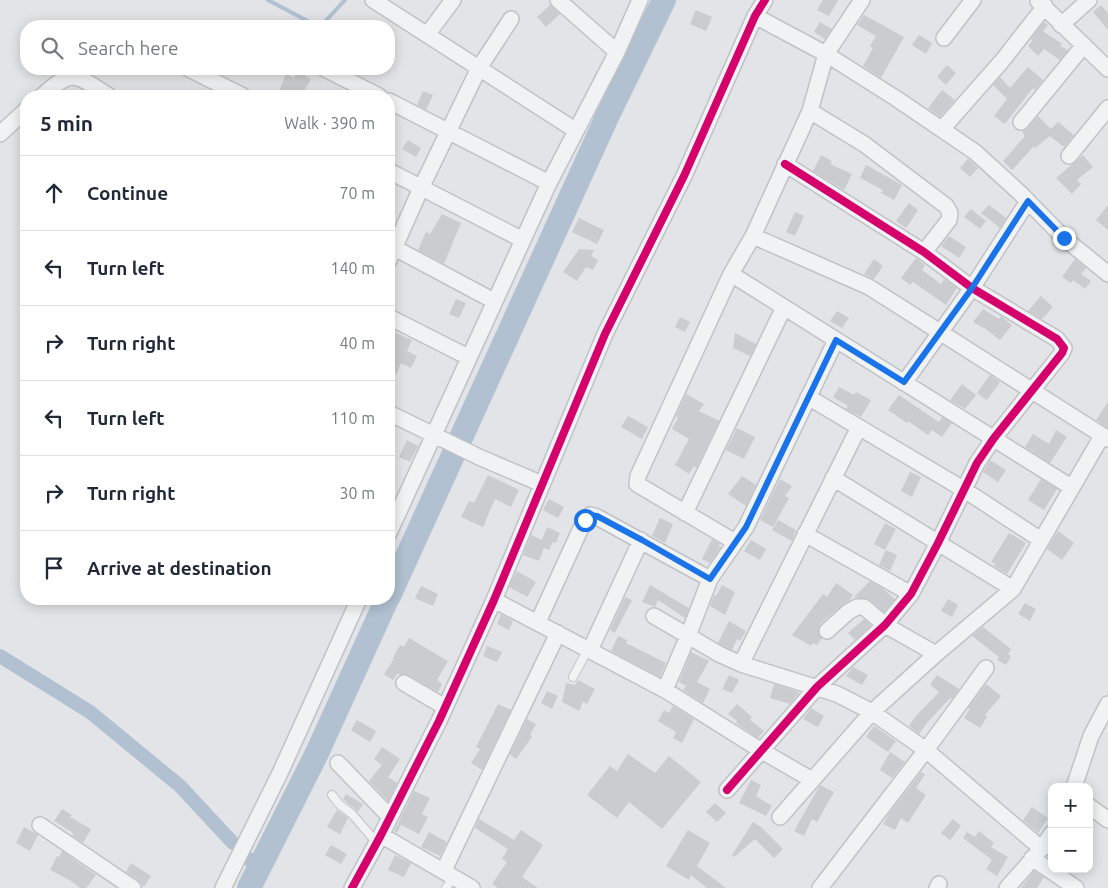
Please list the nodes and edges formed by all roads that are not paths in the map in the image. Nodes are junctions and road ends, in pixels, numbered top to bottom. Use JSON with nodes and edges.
{"nodes":[{"id":1,"x":373,"y":0,"type":"edge"},
{"id":2,"x":453,"y":0,"type":"edge"},
{"id":3,"x":558,"y":0,"type":"edge"},
{"id":4,"x":640,"y":0,"type":"edge"},
{"id":5,"x":765,"y":0,"type":"edge"},
{"id":6,"x":862,"y":0,"type":"edge"},
{"id":7,"x":973,"y":0,"type":"edge"},
{"id":8,"x":1089,"y":0,"type":"edge"},
{"id":9,"x":1041,"y":3,"type":"edge"},
{"id":10,"x":755,"y":16,"type":"junction"},
{"id":11,"x":511,"y":19,"type":"dead end"},
{"id":12,"x":1062,"y":24,"type":"junction"},
{"id":13,"x":427,"y":35,"type":"junction"},
{"id":14,"x":944,"y":38,"type":"dead end"},
{"id":15,"x":1084,"y":45,"type":"junction"},
{"id":16,"x":617,"y":52,"type":"junction"},
{"id":17,"x":826,"y":54,"type":"junction"},
{"id":18,"x":1107,"y":66,"type":"edge"},
{"id":19,"x":478,"y":68,"type":"junction"},
{"id":20,"x":197,"y":75,"type":"edge"},
{"id":21,"x":337,"y":75,"type":"edge"},
{"id":22,"x":48,"y":90,"type":"edge"},
{"id":23,"x":100,"y":90,"type":"edge"},
{"id":24,"x":219,"y":90,"type":"edge"},
{"id":25,"x":367,"y":90,"type":"edge"},
{"id":26,"x":395,"y":104,"type":"edge"},
{"id":27,"x":1108,"y":108,"type":"edge"},
{"id":28,"x":810,"y":110,"type":"junction"},
{"id":29,"x":20,"y":116,"type":"edge"},
{"id":30,"x":1022,"y":122,"type":"dead end"},
{"id":31,"x":942,"y":129,"type":"junction"},
{"id":32,"x":575,"y":130,"type":"junction"},
{"id":33,"x":448,"y":132,"type":"junction"},
{"id":34,"x":0,"y":134,"type":"edge"},
{"id":35,"x":1069,"y":156,"type":"dead end"},
{"id":36,"x":785,"y":164,"type":"junction"},
{"id":37,"x":395,"y":174,"type":"edge"},
{"id":38,"x":549,"y":183,"type":"junction"},
{"id":39,"x":421,"y":188,"type":"junction"},
{"id":40,"x":1028,"y":201,"type":"junction"},
{"id":41,"x":753,"y":236,"type":"junction"},
{"id":42,"x":523,"y":240,"type":"junction"},
{"id":43,"x":395,"y":241,"type":"edge"},
{"id":44,"x":924,"y":252,"type":"junction"},
{"id":45,"x":395,"y":253,"type":"edge"},
{"id":46,"x":731,"y":274,"type":"junction"},
{"id":47,"x":1108,"y":274,"type":"edge"},
{"id":48,"x":972,"y":288,"type":"junction"},
{"id":49,"x":494,"y":301,"type":"junction"},
{"id":50,"x":784,"y":308,"type":"junction"},
{"id":51,"x":395,"y":320,"type":"edge"},
{"id":52,"x":941,"y":333,"type":"junction"},
{"id":53,"x":836,"y":340,"type":"junction"},
{"id":54,"x":468,"y":357,"type":"junction"},
{"id":55,"x":904,"y":382,"type":"junction"},
{"id":56,"x":1033,"y":392,"type":"junction"},
{"id":57,"x":808,"y":397,"type":"junction"},
{"id":58,"x":395,"y":416,"type":"edge"},
{"id":59,"x":860,"y":427,"type":"junction"},
{"id":60,"x":433,"y":435,"type":"junction"},
{"id":61,"x":1105,"y":437,"type":"edge"},
{"id":62,"x":994,"y":438,"type":"junction"},
{"id":63,"x":833,"y":478,"type":"junction"},
{"id":64,"x":542,"y":484,"type":"junction"},
{"id":65,"x":1072,"y":487,"type":"junction"},
{"id":66,"x":963,"y":489,"type":"junction"},
{"id":67,"x":685,"y":513,"type":"junction"},
{"id":68,"x":395,"y":520,"type":"edge"},
{"id":69,"x":805,"y":534,"type":"junction"},
{"id":70,"x":642,"y":540,"type":"junction"},
{"id":71,"x":1041,"y":540,"type":"junction"},
{"id":72,"x":735,"y":542,"type":"junction"},
{"id":73,"x":938,"y":543,"type":"junction"},
{"id":74,"x":710,"y":579,"type":"junction"},
{"id":75,"x":1013,"y":589,"type":"junction"},
{"id":76,"x":911,"y":594,"type":"junction"},
{"id":77,"x":494,"y":600,"type":"junction"},
{"id":78,"x":356,"y":605,"type":"edge"},
{"id":79,"x":654,"y":616,"type":"dead end"},
{"id":80,"x":538,"y":622,"type":"junction"},
{"id":81,"x":885,"y":625,"type":"junction"},
{"id":82,"x":827,"y":631,"type":"dead end"},
{"id":83,"x":558,"y":633,"type":"junction"},
{"id":84,"x":688,"y":636,"type":"junction"},
{"id":85,"x":589,"y":649,"type":"junction"},
{"id":86,"x":936,"y":654,"type":"junction"},
{"id":87,"x":741,"y":664,"type":"junction"},
{"id":88,"x":986,"y":668,"type":"dead end"},
{"id":89,"x":573,"y":677,"type":"dead end"},
{"id":90,"x":404,"y":683,"type":"dead end"},
{"id":91,"x":817,"y":687,"type":"junction"},
{"id":92,"x":665,"y":690,"type":"junction"},
{"id":93,"x":445,"y":707,"type":"junction"},
{"id":94,"x":872,"y":712,"type":"junction"},
{"id":95,"x":1106,"y":714,"type":"edge"},
{"id":96,"x":926,"y":750,"type":"junction"},
{"id":97,"x":762,"y":751,"type":"junction"},
{"id":98,"x":338,"y":763,"type":"dead end"},
{"id":99,"x":812,"y":780,"type":"junction"},
{"id":100,"x":1075,"y":783,"type":"edge"},
{"id":101,"x":727,"y":790,"type":"dead end"},
{"id":102,"x":332,"y":795,"type":"dead end"},
{"id":103,"x":1093,"y":809,"type":"edge"},
{"id":104,"x":390,"y":817,"type":"junction"},
{"id":105,"x":780,"y":817,"type":"dead end"},
{"id":106,"x":1108,"y":820,"type":"edge"},
{"id":107,"x":40,"y":825,"type":"dead end"},
{"id":108,"x":379,"y":839,"type":"junction"},
{"id":109,"x":1048,"y":839,"type":"edge"},
{"id":110,"x":1037,"y":854,"type":"junction"},
{"id":111,"x":448,"y":878,"type":"edge"},
{"id":112,"x":133,"y":888,"type":"edge"},
{"id":113,"x":223,"y":888,"type":"edge"},
{"id":114,"x":352,"y":888,"type":"edge"},
{"id":115,"x":472,"y":888,"type":"edge"},
{"id":116,"x":820,"y":888,"type":"edge"},
{"id":117,"x":1007,"y":888,"type":"edge"},
{"id":118,"x":1076,"y":888,"type":"edge"}],
"edges":[{"from":1,"to":13,"type":"street"},
{"from":2,"to":13,"type":"street"},
{"from":3,"to":16,"type":"street"},
{"from":4,"to":16,"type":"street"},
{"from":5,"to":10,"type":"street"},
{"from":6,"to":17,"type":"street"},
{"from":7,"to":14,"type":"street"},
{"from":8,"to":12,"type":"street"},
{"from":9,"to":12,"type":"street"},
{"from":9,"to":31,"type":"street"},
{"from":10,"to":17,"type":"street"},
{"from":10,"to":64,"type":"street"},
{"from":11,"to":19,"type":"street"},
{"from":12,"to":15,"type":"street"},
{"from":13,"to":19,"type":"street"},
{"from":15,"to":18,"type":"street"},
{"from":15,"to":30,"type":"street"},
{"from":16,"to":32,"type":"street"},
{"from":17,"to":28,"type":"street"},
{"from":17,"to":31,"type":"street"},
{"from":19,"to":32,"type":"street"},
{"from":19,"to":33,"type":"street"},
{"from":20,"to":24,"type":"street"},
{"from":21,"to":25,"type":"street"},
{"from":22,"to":23,"type":"street"},
{"from":26,"to":33,"type":"street"},
{"from":27,"to":35,"type":"street"},
{"from":28,"to":36,"type":"street"},
{"from":28,"to":44,"type":"street"},
{"from":29,"to":34,"type":"street"},
{"from":31,"to":40,"type":"street"},
{"from":32,"to":38,"type":"street"},
{"from":33,"to":38,"type":"street"},
{"from":33,"to":39,"type":"street"},
{"from":36,"to":41,"type":"street"},
{"from":36,"to":44,"type":"street"},
{"from":37,"to":39,"type":"street"},
{"from":38,"to":42,"type":"street"},
{"from":39,"to":42,"type":"street"},
{"from":39,"to":43,"type":"street"},
{"from":40,"to":47,"type":"street"},
{"from":40,"to":48,"type":"street"},
{"from":41,"to":46,"type":"street"},
{"from":41,"to":52,"type":"street"},
{"from":42,"to":49,"type":"street"},
{"from":44,"to":48,"type":"street"},
{"from":45,"to":49,"type":"street"},
{"from":46,"to":50,"type":"street"},
{"from":46,"to":67,"type":"street"},
{"from":48,"to":52,"type":"street"},
{"from":48,"to":56,"type":"street"},
{"from":49,"to":54,"type":"street"},
{"from":50,"to":53,"type":"street"},
{"from":50,"to":67,"type":"street"},
{"from":51,"to":54,"type":"street"},
{"from":52,"to":55,"type":"street"},
{"from":52,"to":56,"type":"street"},
{"from":53,"to":55,"type":"street"},
{"from":53,"to":57,"type":"street"},
{"from":54,"to":60,"type":"street"},
{"from":55,"to":62,"type":"street"},
{"from":56,"to":61,"type":"street"},
{"from":56,"to":62,"type":"street"},
{"from":57,"to":59,"type":"street"},
{"from":57,"to":72,"type":"street"},
{"from":58,"to":60,"type":"street"},
{"from":59,"to":63,"type":"street"},
{"from":59,"to":66,"type":"street"},
{"from":60,"to":64,"type":"street"},
{"from":60,"to":68,"type":"street"},
{"from":61,"to":65,"type":"street"},
{"from":62,"to":65,"type":"street"},
{"from":62,"to":66,"type":"street"},
{"from":63,"to":69,"type":"street"},
{"from":63,"to":73,"type":"street"},
{"from":64,"to":77,"type":"street"},
{"from":65,"to":71,"type":"street"},
{"from":66,"to":71,"type":"street"},
{"from":66,"to":73,"type":"street"},
{"from":67,"to":72,"type":"street"},
{"from":69,"to":76,"type":"street"},
{"from":69,"to":87,"type":"street"},
{"from":70,"to":74,"type":"street"},
{"from":70,"to":80,"type":"street"},
{"from":70,"to":85,"type":"street"},
{"from":71,"to":75,"type":"street"},
{"from":72,"to":74,"type":"street"},
{"from":73,"to":75,"type":"street"},
{"from":73,"to":76,"type":"street"},
{"from":74,"to":84,"type":"street"},
{"from":75,"to":86,"type":"street"},
{"from":76,"to":81,"type":"street"},
{"from":77,"to":80,"type":"street"},
{"from":77,"to":93,"type":"street"},
{"from":78,"to":113,"type":"street"},
{"from":79,"to":84,"type":"street"},
{"from":80,"to":83,"type":"street"},
{"from":81,"to":82,"type":"street"},
{"from":81,"to":86,"type":"street"},
{"from":81,"to":91,"type":"street"},
{"from":83,"to":85,"type":"street"},
{"from":83,"to":111,"type":"street"},
{"from":84,"to":87,"type":"street"},
{"from":84,"to":92,"type":"street"},
{"from":85,"to":89,"type":"lane"},
{"from":85,"to":92,"type":"street"},
{"from":86,"to":94,"type":"street"},
{"from":87,"to":91,"type":"street"},
{"from":88,"to":96,"type":"street"},
{"from":90,"to":93,"type":"street"},
{"from":91,"to":94,"type":"street"},
{"from":91,"to":97,"type":"street"},
{"from":92,"to":97,"type":"street"},
{"from":93,"to":104,"type":"street"},
{"from":94,"to":96,"type":"street"},
{"from":94,"to":99,"type":"street"},
{"from":95,"to":100,"type":"street"},
{"from":96,"to":110,"type":"street"},
{"from":96,"to":116,"type":"street"},
{"from":97,"to":99,"type":"street"},
{"from":97,"to":101,"type":"street"},
{"from":98,"to":104,"type":"street"},
{"from":99,"to":105,"type":"street"},
{"from":102,"to":108,"type":"lane"},
{"from":103,"to":106,"type":"street"},
{"from":104,"to":108,"type":"street"},
{"from":107,"to":112,"type":"street"},
{"from":108,"to":111,"type":"street"},
{"from":108,"to":114,"type":"street"},
{"from":109,"to":110,"type":"street"},
{"from":110,"to":117,"type":"street"},
{"from":110,"to":118,"type":"street"},
{"from":111,"to":115,"type":"street"}]}
